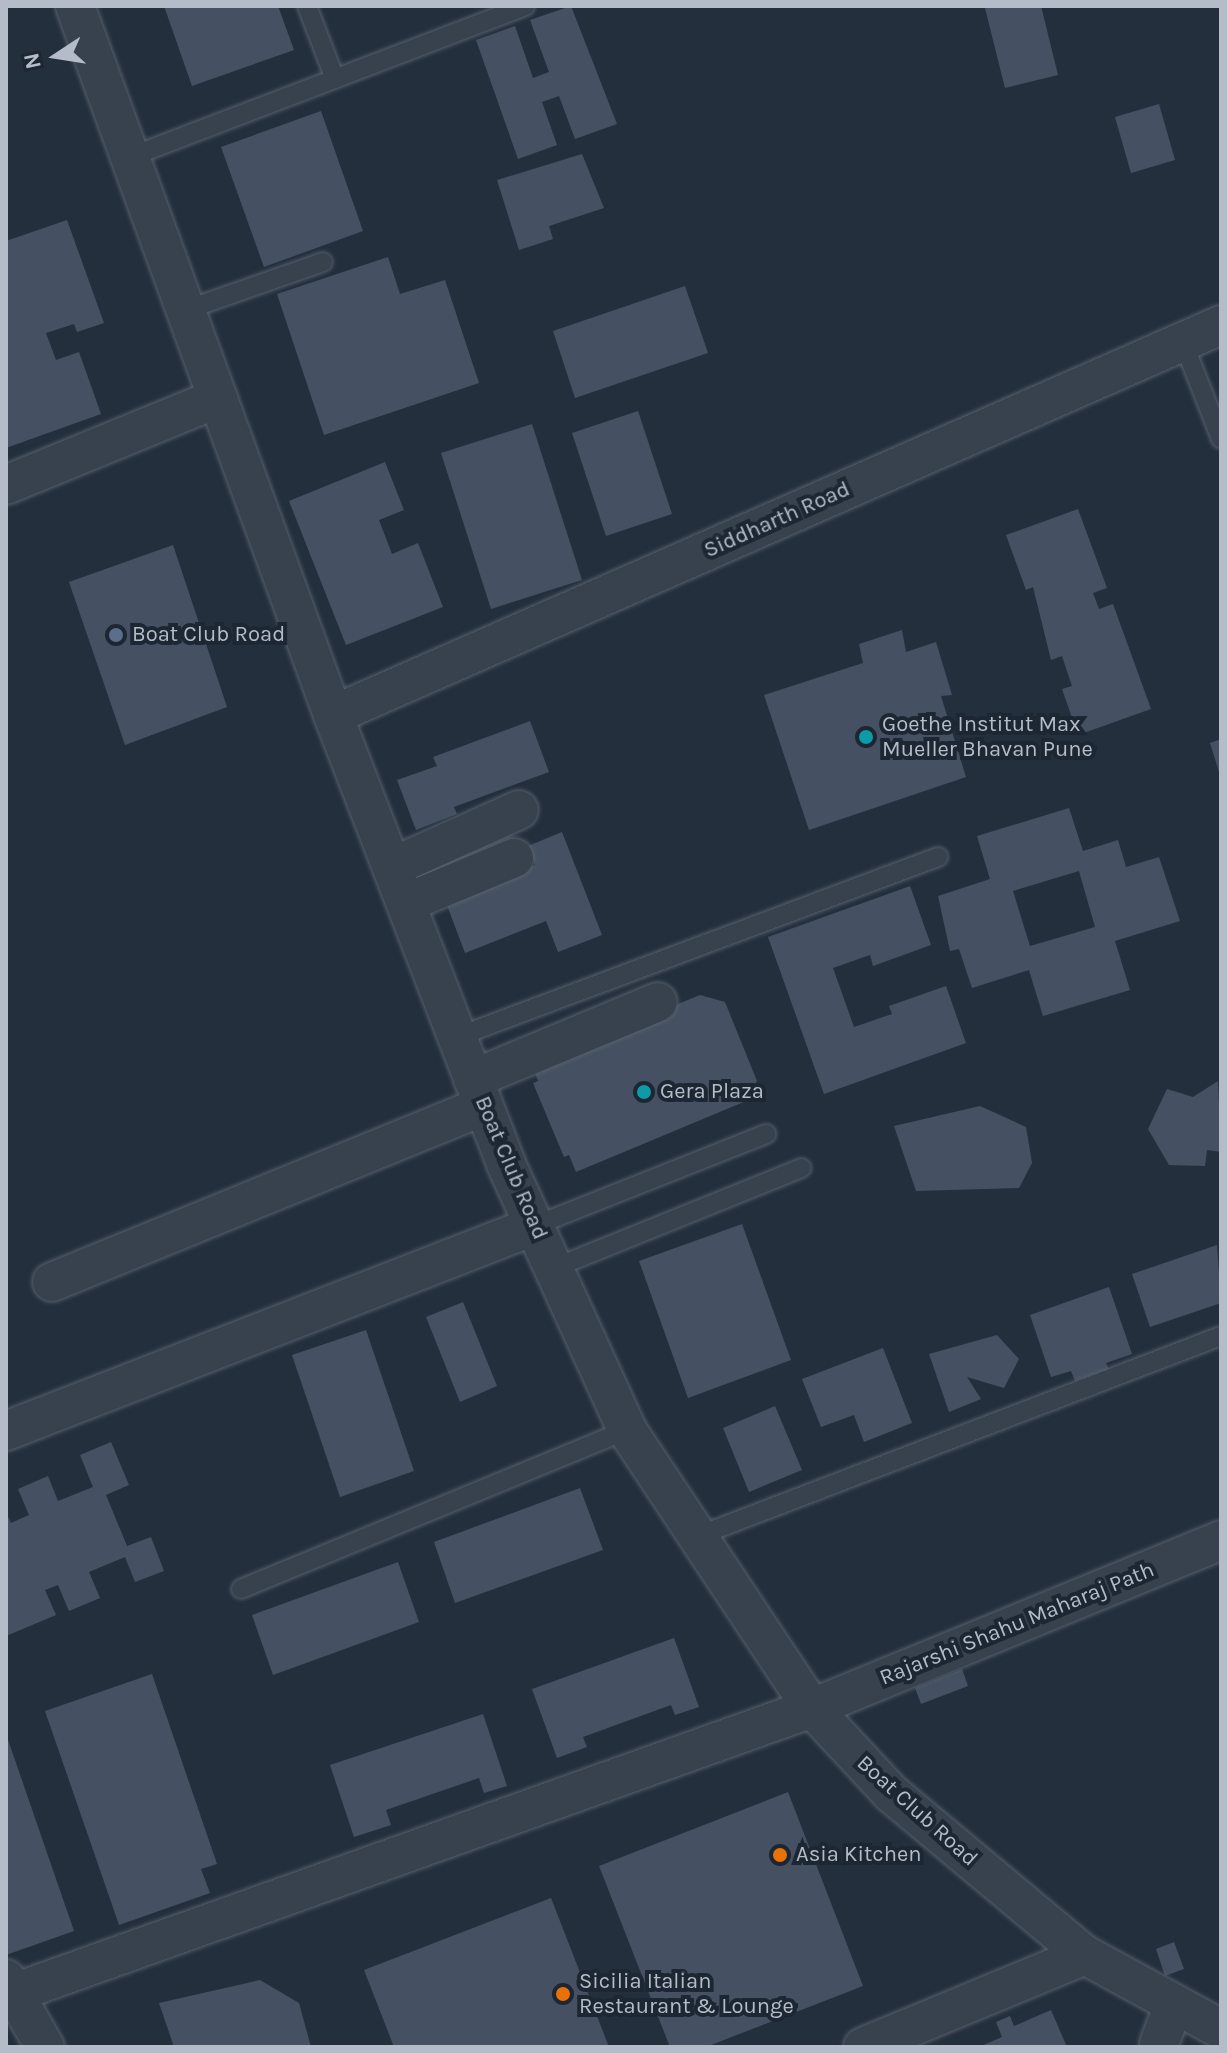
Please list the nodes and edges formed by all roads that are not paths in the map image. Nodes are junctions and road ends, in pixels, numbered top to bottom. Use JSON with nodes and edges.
{"nodes":[{"id":1,"x":75,"y":6,"type":"edge"},
{"id":2,"x":307,"y":6,"type":"edge"},
{"id":3,"x":525,"y":6,"type":"edge"},
{"id":4,"x":335,"y":79,"type":"junction"},
{"id":5,"x":130,"y":157,"type":"junction"},
{"id":6,"x":323,"y":262,"type":"dead end"},
{"id":7,"x":186,"y":310,"type":"junction"},
{"id":8,"x":1221,"y":325,"type":"edge"},
{"id":9,"x":1183,"y":342,"type":"junction"},
{"id":10,"x":218,"y":398,"type":"junction"},
{"id":11,"x":1215,"y":404,"type":"edge"},
{"id":12,"x":1221,"y":439,"type":"edge"},
{"id":13,"x":6,"y":485,"type":"edge"},
{"id":14,"x":333,"y":715,"type":"junction"},
{"id":15,"x":519,"y":810,"type":"dead end"},
{"id":16,"x":938,"y":857,"type":"dead end"},
{"id":17,"x":514,"y":858,"type":"dead end"},
{"id":18,"x":392,"y":867,"type":"junction"},
{"id":19,"x":406,"y":903,"type":"junction"},
{"id":20,"x":658,"y":1002,"type":"dead end"},
{"id":21,"x":457,"y":1037,"type":"junction"},
{"id":22,"x":479,"y":1092,"type":"junction"},
{"id":23,"x":766,"y":1134,"type":"dead end"},
{"id":24,"x":802,"y":1168,"type":"dead end"},
{"id":25,"x":534,"y":1226,"type":"junction"},
{"id":26,"x":554,"y":1268,"type":"junction"},
{"id":27,"x":52,"y":1282,"type":"dead end"},
{"id":28,"x":1221,"y":1336,"type":"edge"},
{"id":29,"x":627,"y":1430,"type":"junction"},
{"id":30,"x":6,"y":1431,"type":"edge"},
{"id":31,"x":698,"y":1536,"type":"junction"},
{"id":32,"x":1221,"y":1540,"type":"edge"},
{"id":33,"x":241,"y":1589,"type":"dead end"},
{"id":34,"x":812,"y":1708,"type":"junction"},
{"id":35,"x":1085,"y":1955,"type":"junction"},
{"id":36,"x":10,"y":1986,"type":"edge"},
{"id":37,"x":1174,"y":2004,"type":"junction"},
{"id":38,"x":1221,"y":2029,"type":"edge"},
{"id":39,"x":1162,"y":2046,"type":"edge"},
{"id":40,"x":45,"y":2047,"type":"edge"},
{"id":41,"x":863,"y":2047,"type":"edge"}],
"edges":[{"from":1,"to":5,"type":"street","name":"Boat Club Road"},
{"from":2,"to":4,"type":"lane"},
{"from":3,"to":4,"type":"lane"},
{"from":4,"to":5,"type":"lane"},
{"from":5,"to":7,"type":"street","name":"Boat Club Road"},
{"from":6,"to":7,"type":"lane"},
{"from":7,"to":10,"type":"street","name":"Boat Club Road"},
{"from":8,"to":9,"type":"street","name":"Siddharth Road"},
{"from":9,"to":11,"type":"lane"},
{"from":9,"to":14,"type":"street","name":"Siddharth Road"},
{"from":10,"to":13,"type":"street"},
{"from":10,"to":14,"type":"street","name":"Boat Club Road"},
{"from":11,"to":12,"type":"lane"},
{"from":14,"to":18,"type":"street","name":"Boat Club Road"},
{"from":15,"to":18,"type":"street"},
{"from":16,"to":21,"type":"lane"},
{"from":17,"to":19,"type":"street"},
{"from":18,"to":19,"type":"street","name":"Boat Club Road"},
{"from":19,"to":21,"type":"street","name":"Boat Club Road"},
{"from":20,"to":22,"type":"street"},
{"from":21,"to":22,"type":"street","name":"Boat Club Road"},
{"from":22,"to":25,"type":"street","name":"Boat Club Road"},
{"from":22,"to":27,"type":"street"},
{"from":23,"to":25,"type":"lane"},
{"from":24,"to":26,"type":"lane"},
{"from":25,"to":26,"type":"street","name":"Boat Club Road"},
{"from":25,"to":30,"type":"street"},
{"from":26,"to":29,"type":"street","name":"Boat Club Road"},
{"from":28,"to":31,"type":"lane"},
{"from":29,"to":31,"type":"street","name":"Boat Club Road"},
{"from":29,"to":33,"type":"lane"},
{"from":31,"to":34,"type":"street","name":"Boat Club Road"},
{"from":32,"to":34,"type":"street","name":"Rajarshi Shahu Maharaj Path"},
{"from":34,"to":35,"type":"street","name":"Boat Club Road"},
{"from":34,"to":36,"type":"street","name":"Rajarshi Shahu Maharaj Path"},
{"from":35,"to":37,"type":"street","name":"Boat Club Road"},
{"from":35,"to":41,"type":"street"},
{"from":36,"to":40,"type":"street"},
{"from":37,"to":38,"type":"street","name":"Boat Club Road"},
{"from":37,"to":39,"type":"street"}]}
